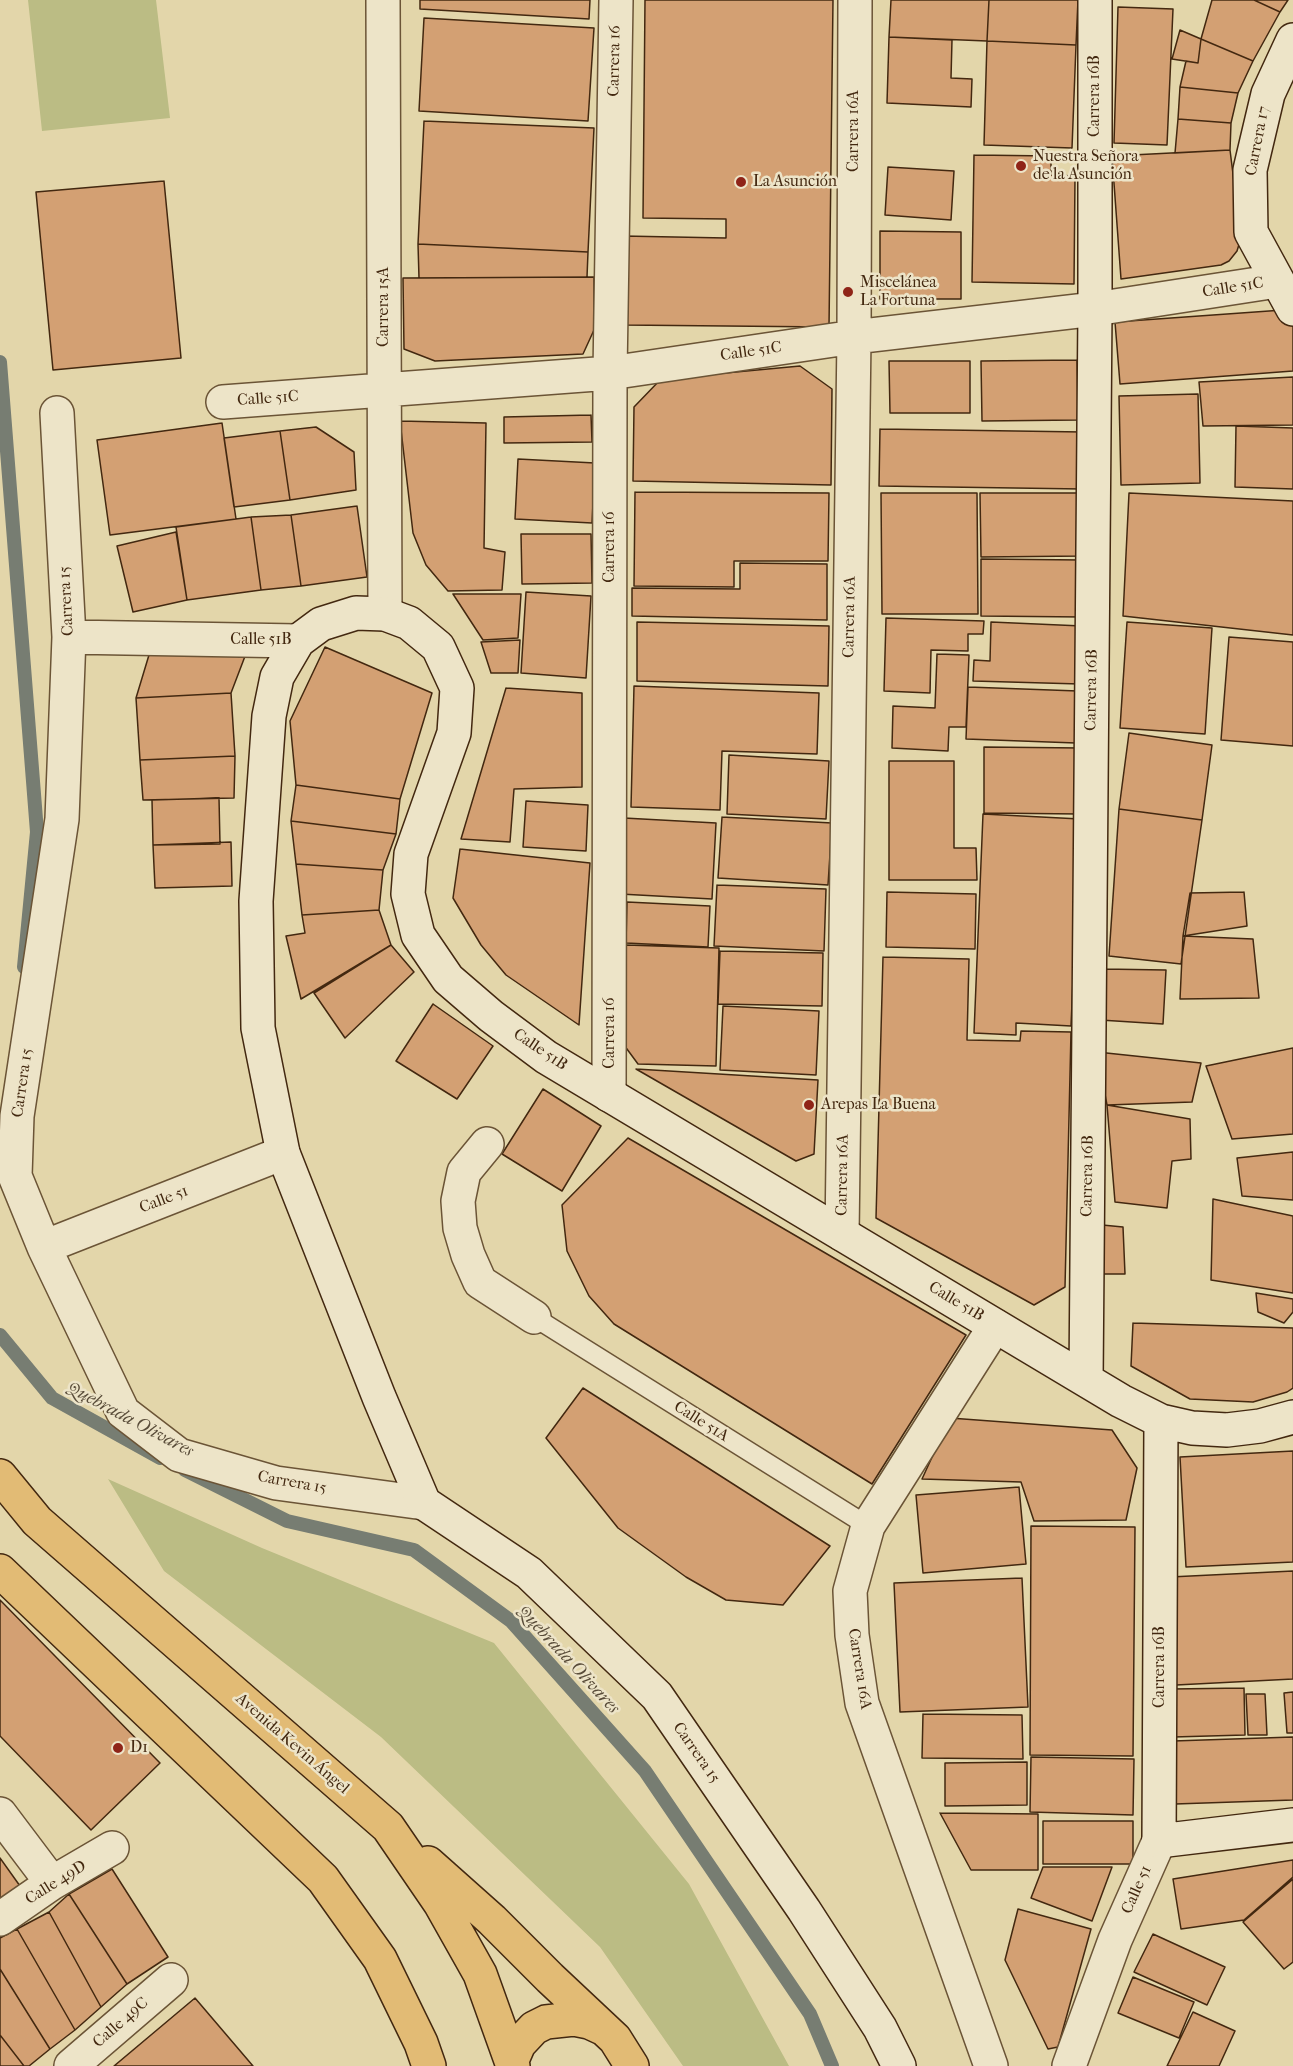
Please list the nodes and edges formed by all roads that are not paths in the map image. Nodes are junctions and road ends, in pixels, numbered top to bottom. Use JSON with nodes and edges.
{"nodes":[{"id":1,"x":383,"y":0,"type":"edge"},
{"id":2,"x":616,"y":0,"type":"edge"},
{"id":3,"x":855,"y":0,"type":"edge"},
{"id":4,"x":1095,"y":0,"type":"edge"},
{"id":5,"x":1293,"y":40,"type":"edge"},
{"id":6,"x":1277,"y":281,"type":"junction"},
{"id":7,"x":1095,"y":309,"type":"junction"},
{"id":8,"x":1293,"y":309,"type":"edge"},
{"id":9,"x":854,"y":337,"type":"junction"},
{"id":10,"x":610,"y":373,"type":"junction"},
{"id":11,"x":384,"y":391,"type":"junction"},
{"id":12,"x":223,"y":402,"type":"dead end"},
{"id":13,"x":57,"y":413,"type":"dead end"},
{"id":14,"x":385,"y":614,"type":"junction"},
{"id":15,"x":69,"y":637,"type":"junction"},
{"id":16,"x":298,"y":641,"type":"junction"},
{"id":17,"x":609,"y":1095,"type":"junction"},
{"id":18,"x":487,"y":1144,"type":"dead end"},
{"id":19,"x":284,"y":1153,"type":"junction"},
{"id":20,"x":842,"y":1234,"type":"junction"},
{"id":21,"x":44,"y":1247,"type":"junction"},
{"id":22,"x":534,"y":1317,"type":"joint"},
{"id":23,"x":995,"y":1326,"type":"junction"},
{"id":24,"x":1086,"y":1380,"type":"junction"},
{"id":25,"x":1293,"y":1417,"type":"edge"},
{"id":26,"x":1161,"y":1421,"type":"junction"},
{"id":27,"x":0,"y":1476,"type":"edge"},
{"id":28,"x":424,"y":1503,"type":"junction"},
{"id":29,"x":868,"y":1526,"type":"junction"},
{"id":30,"x":0,"y":1571,"type":"edge"},
{"id":31,"x":0,"y":1814,"type":"edge"},
{"id":32,"x":1293,"y":1826,"type":"edge"},
{"id":33,"x":388,"y":1827,"type":"junction"},
{"id":34,"x":1158,"y":1841,"type":"junction"},
{"id":35,"x":112,"y":1848,"type":"dead end"},
{"id":36,"x":52,"y":1883,"type":"junction"},
{"id":37,"x":0,"y":1919,"type":"edge"},
{"id":38,"x":171,"y":1980,"type":"dead end"},
{"id":39,"x":615,"y":2038,"type":"junction"},
{"id":40,"x":512,"y":2063,"type":"edge"},
{"id":41,"x":71,"y":2066,"type":"edge"},
{"id":42,"x":429,"y":2066,"type":"edge"},
{"id":43,"x":632,"y":2066,"type":"edge"},
{"id":44,"x":898,"y":2066,"type":"edge"},
{"id":45,"x":990,"y":2066,"type":"edge"},
{"id":46,"x":1069,"y":2066,"type":"edge"}],
"edges":[{"from":1,"to":11,"type":"street","name":"Carrera 15A"},
{"from":2,"to":10,"type":"street","name":"Carrera 16"},
{"from":3,"to":9,"type":"street","name":"Carrera 16A"},
{"from":4,"to":7,"type":"street","name":"Carrera 16B"},
{"from":5,"to":6,"type":"street","name":"Carrera 17"},
{"from":6,"to":7,"type":"street","name":"Calle 51C"},
{"from":6,"to":8,"type":"street","name":"Carrera 17"},
{"from":7,"to":9,"type":"street","name":"Calle 51C"},
{"from":7,"to":24,"type":"street","name":"Carrera 16B"},
{"from":9,"to":10,"type":"street","name":"Calle 51C"},
{"from":9,"to":20,"type":"street","name":"Carrera 16A"},
{"from":10,"to":11,"type":"street","name":"Calle 51C"},
{"from":10,"to":17,"type":"street","name":"Carrera 16"},
{"from":11,"to":12,"type":"street","name":"Calle 51C"},
{"from":11,"to":14,"type":"street","name":"Carrera 15A"},
{"from":13,"to":15,"type":"street","name":"Carrera 15"},
{"from":14,"to":16,"type":"street","name":"Calle 51B"},
{"from":14,"to":17,"type":"street","name":"Calle 51B"},
{"from":15,"to":16,"type":"street","name":"Calle 51B"},
{"from":15,"to":21,"type":"street","name":"Carrera 15"},
{"from":16,"to":19,"type":"street"},
{"from":17,"to":20,"type":"street","name":"Calle 51B"},
{"from":18,"to":22,"type":"street"},
{"from":19,"to":21,"type":"street","name":"Calle 51"},
{"from":19,"to":28,"type":"street"},
{"from":20,"to":23,"type":"street","name":"Calle 51B"},
{"from":21,"to":28,"type":"street","name":"Carrera 15"},
{"from":22,"to":29,"type":"lane","name":"Calle 51A"},
{"from":23,"to":24,"type":"street","name":"Calle 51B"},
{"from":23,"to":29,"type":"street","name":"Carrera 16A"},
{"from":24,"to":26,"type":"street","name":"Calle 51B"},
{"from":25,"to":26,"type":"street","name":"Calle 51B"},
{"from":26,"to":34,"type":"street","name":"Carrera 16B"},
{"from":27,"to":33,"type":"main road","name":"Avenida Kevin Ángel"},
{"from":28,"to":44,"type":"street","name":"Carrera 15"},
{"from":29,"to":45,"type":"street","name":"Carrera 16A"},
{"from":30,"to":42,"type":"main road"},
{"from":31,"to":36,"type":"street"},
{"from":32,"to":34,"type":"street"},
{"from":33,"to":39,"type":"main road"},
{"from":33,"to":40,"type":"main road","name":"Avenida Kevin Ángel"},
{"from":34,"to":46,"type":"street","name":"Calle 51"},
{"from":35,"to":36,"type":"street","name":"Calle 49D"},
{"from":36,"to":37,"type":"street","name":"Calle 49D"},
{"from":38,"to":41,"type":"street","name":"Calle 49C"},
{"from":39,"to":40,"type":"main road"},
{"from":39,"to":43,"type":"main road"}]}
